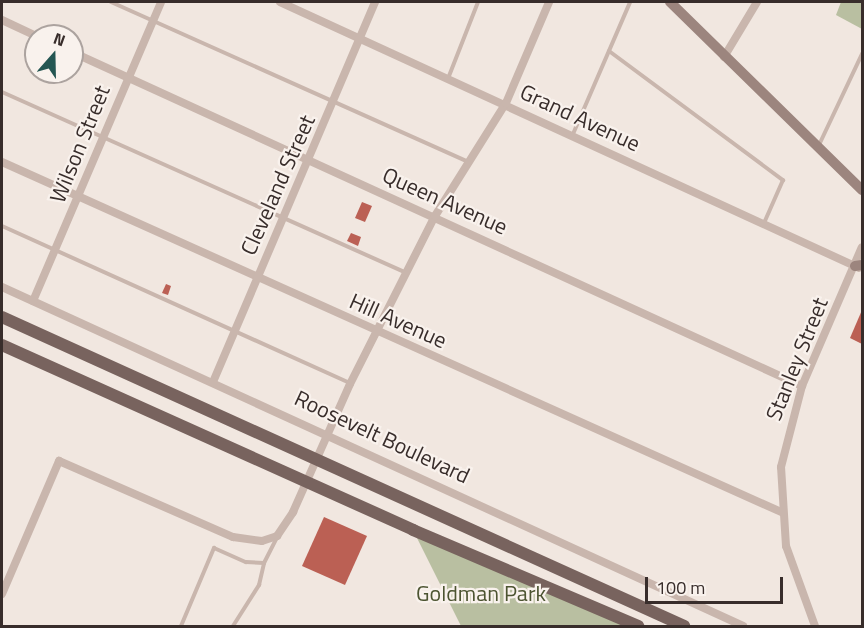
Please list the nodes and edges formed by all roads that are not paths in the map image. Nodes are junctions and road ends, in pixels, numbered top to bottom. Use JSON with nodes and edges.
{"nodes":[{"id":1,"x":111,"y":2,"type":"edge"},
{"id":2,"x":161,"y":2,"type":"edge"},
{"id":3,"x":280,"y":2,"type":"edge"},
{"id":4,"x":375,"y":2,"type":"edge"},
{"id":5,"x":478,"y":2,"type":"edge"},
{"id":6,"x":549,"y":2,"type":"edge"},
{"id":7,"x":630,"y":2,"type":"edge"},
{"id":8,"x":670,"y":2,"type":"edge"},
{"id":9,"x":757,"y":2,"type":"edge"},
{"id":10,"x":2,"y":20,"type":"edge"},
{"id":11,"x":154,"y":21,"type":"junction"},
{"id":12,"x":24,"y":30,"type":"edge"},
{"id":13,"x":360,"y":39,"type":"junction"},
{"id":14,"x":609,"y":51,"type":"junction"},
{"id":15,"x":862,"y":54,"type":"edge"},
{"id":16,"x":84,"y":57,"type":"edge"},
{"id":17,"x":724,"y":57,"type":"junction"},
{"id":18,"x":127,"y":76,"type":"junction"},
{"id":19,"x":449,"y":76,"type":"junction"},
{"id":20,"x":2,"y":92,"type":"edge"},
{"id":21,"x":335,"y":101,"type":"junction"},
{"id":22,"x":506,"y":103,"type":"junction"},
{"id":23,"x":573,"y":134,"type":"junction"},
{"id":24,"x":103,"y":137,"type":"junction"},
{"id":25,"x":817,"y":149,"type":"junction"},
{"id":26,"x":307,"y":159,"type":"junction"},
{"id":27,"x":2,"y":162,"type":"edge"},
{"id":28,"x":470,"y":163,"type":"junction"},
{"id":29,"x":862,"y":190,"type":"edge"},
{"id":30,"x":80,"y":197,"type":"junction"},
{"id":31,"x":435,"y":216,"type":"junction"},
{"id":32,"x":282,"y":218,"type":"junction"},
{"id":33,"x":764,"y":224,"type":"junction"},
{"id":34,"x":2,"y":226,"type":"edge"},
{"id":35,"x":862,"y":247,"type":"edge"},
{"id":36,"x":55,"y":250,"type":"junction"},
{"id":37,"x":860,"y":267,"type":"edge"},
{"id":38,"x":406,"y":273,"type":"junction"},
{"id":39,"x":257,"y":277,"type":"junction"},
{"id":40,"x":2,"y":287,"type":"edge"},
{"id":41,"x":33,"y":301,"type":"junction"},
{"id":42,"x":2,"y":317,"type":"edge"},
{"id":43,"x":235,"y":330,"type":"junction"},
{"id":44,"x":378,"y":332,"type":"junction"},
{"id":45,"x":2,"y":345,"type":"edge"},
{"id":46,"x":213,"y":382,"type":"junction"},
{"id":47,"x":350,"y":384,"type":"junction"},
{"id":48,"x":802,"y":386,"type":"junction"},
{"id":49,"x":326,"y":435,"type":"junction"},
{"id":50,"x":316,"y":460,"type":"junction"},
{"id":51,"x":307,"y":481,"type":"junction"},
{"id":52,"x":781,"y":512,"type":"junction"},
{"id":53,"x":278,"y":536,"type":"junction"},
{"id":54,"x":264,"y":563,"type":"junction"},
{"id":55,"x":2,"y":594,"type":"edge"},
{"id":56,"x":180,"y":627,"type":"edge"},
{"id":57,"x":233,"y":627,"type":"edge"},
{"id":58,"x":638,"y":627,"type":"edge"},
{"id":59,"x":684,"y":627,"type":"edge"},
{"id":60,"x":743,"y":627,"type":"edge"},
{"id":61,"x":816,"y":627,"type":"edge"}],
"edges":[{"from":1,"to":11,"type":"lane"},
{"from":2,"to":11,"type":"street","name":"Wilson Street"},
{"from":3,"to":13,"type":"street","name":"Grand Avenue"},
{"from":4,"to":13,"type":"street","name":"Cleveland Street"},
{"from":5,"to":19,"type":"lane"},
{"from":6,"to":22,"type":"street"},
{"from":7,"to":14,"type":"lane"},
{"from":8,"to":17,"type":"street"},
{"from":9,"to":17,"type":"street"},
{"from":10,"to":12,"type":"street"},
{"from":11,"to":18,"type":"street","name":"Wilson Street"},
{"from":11,"to":21,"type":"lane"},
{"from":13,"to":19,"type":"street","name":"Grand Avenue"},
{"from":13,"to":21,"type":"street","name":"Cleveland Street"},
{"from":14,"to":23,"type":"lane"},
{"from":14,"to":33,"type":"lane"},
{"from":15,"to":25,"type":"lane"},
{"from":16,"to":18,"type":"street","name":"Queen Avenue"},
{"from":17,"to":25,"type":"street"},
{"from":18,"to":24,"type":"street","name":"Wilson Street"},
{"from":18,"to":26,"type":"street","name":"Queen Avenue"},
{"from":19,"to":22,"type":"street","name":"Grand Avenue"},
{"from":20,"to":24,"type":"lane"},
{"from":21,"to":26,"type":"street","name":"Cleveland Street"},
{"from":21,"to":28,"type":"lane"},
{"from":22,"to":23,"type":"street","name":"Grand Avenue"},
{"from":22,"to":28,"type":"street"},
{"from":23,"to":33,"type":"street","name":"Grand Avenue"},
{"from":24,"to":30,"type":"street","name":"Wilson Street"},
{"from":24,"to":32,"type":"lane"},
{"from":25,"to":29,"type":"street"},
{"from":26,"to":31,"type":"street","name":"Queen Avenue"},
{"from":26,"to":32,"type":"street","name":"Cleveland Street"},
{"from":27,"to":30,"type":"street","name":"Hill Avenue"},
{"from":28,"to":31,"type":"street"},
{"from":30,"to":36,"type":"street","name":"Wilson Street"},
{"from":30,"to":39,"type":"street","name":"Hill Avenue"},
{"from":31,"to":38,"type":"street"},
{"from":31,"to":48,"type":"street","name":"Queen Avenue"},
{"from":32,"to":38,"type":"lane"},
{"from":32,"to":39,"type":"street","name":"Cleveland Street"},
{"from":33,"to":37,"type":"street","name":"Grand Avenue"},
{"from":34,"to":36,"type":"lane"},
{"from":35,"to":37,"type":"street","name":"Stanley Street"},
{"from":36,"to":41,"type":"street","name":"Wilson Street"},
{"from":36,"to":43,"type":"lane"},
{"from":37,"to":48,"type":"street","name":"Stanley Street"},
{"from":38,"to":44,"type":"street"},
{"from":39,"to":43,"type":"street","name":"Cleveland Street"},
{"from":39,"to":44,"type":"street","name":"Hill Avenue"},
{"from":40,"to":41,"type":"street","name":"Roosevelt Boulevard"},
{"from":41,"to":46,"type":"street","name":"Roosevelt Boulevard"},
{"from":42,"to":50,"type":"main road"},
{"from":43,"to":46,"type":"street","name":"Cleveland Street"},
{"from":43,"to":47,"type":"lane"},
{"from":44,"to":47,"type":"street"},
{"from":44,"to":52,"type":"street","name":"Hill Avenue"},
{"from":45,"to":51,"type":"main road"},
{"from":46,"to":49,"type":"street","name":"Roosevelt Boulevard"},
{"from":47,"to":49,"type":"street"},
{"from":48,"to":52,"type":"street","name":"Stanley Street"},
{"from":49,"to":50,"type":"street"},
{"from":49,"to":60,"type":"street","name":"Roosevelt Boulevard"},
{"from":50,"to":51,"type":"street"},
{"from":50,"to":59,"type":"main road"},
{"from":51,"to":53,"type":"street"},
{"from":51,"to":58,"type":"main road"},
{"from":52,"to":61,"type":"street","name":"Stanley Street"},
{"from":53,"to":54,"type":"lane"},
{"from":53,"to":55,"type":"street"},
{"from":54,"to":56,"type":"lane"},
{"from":54,"to":57,"type":"lane"}]}
